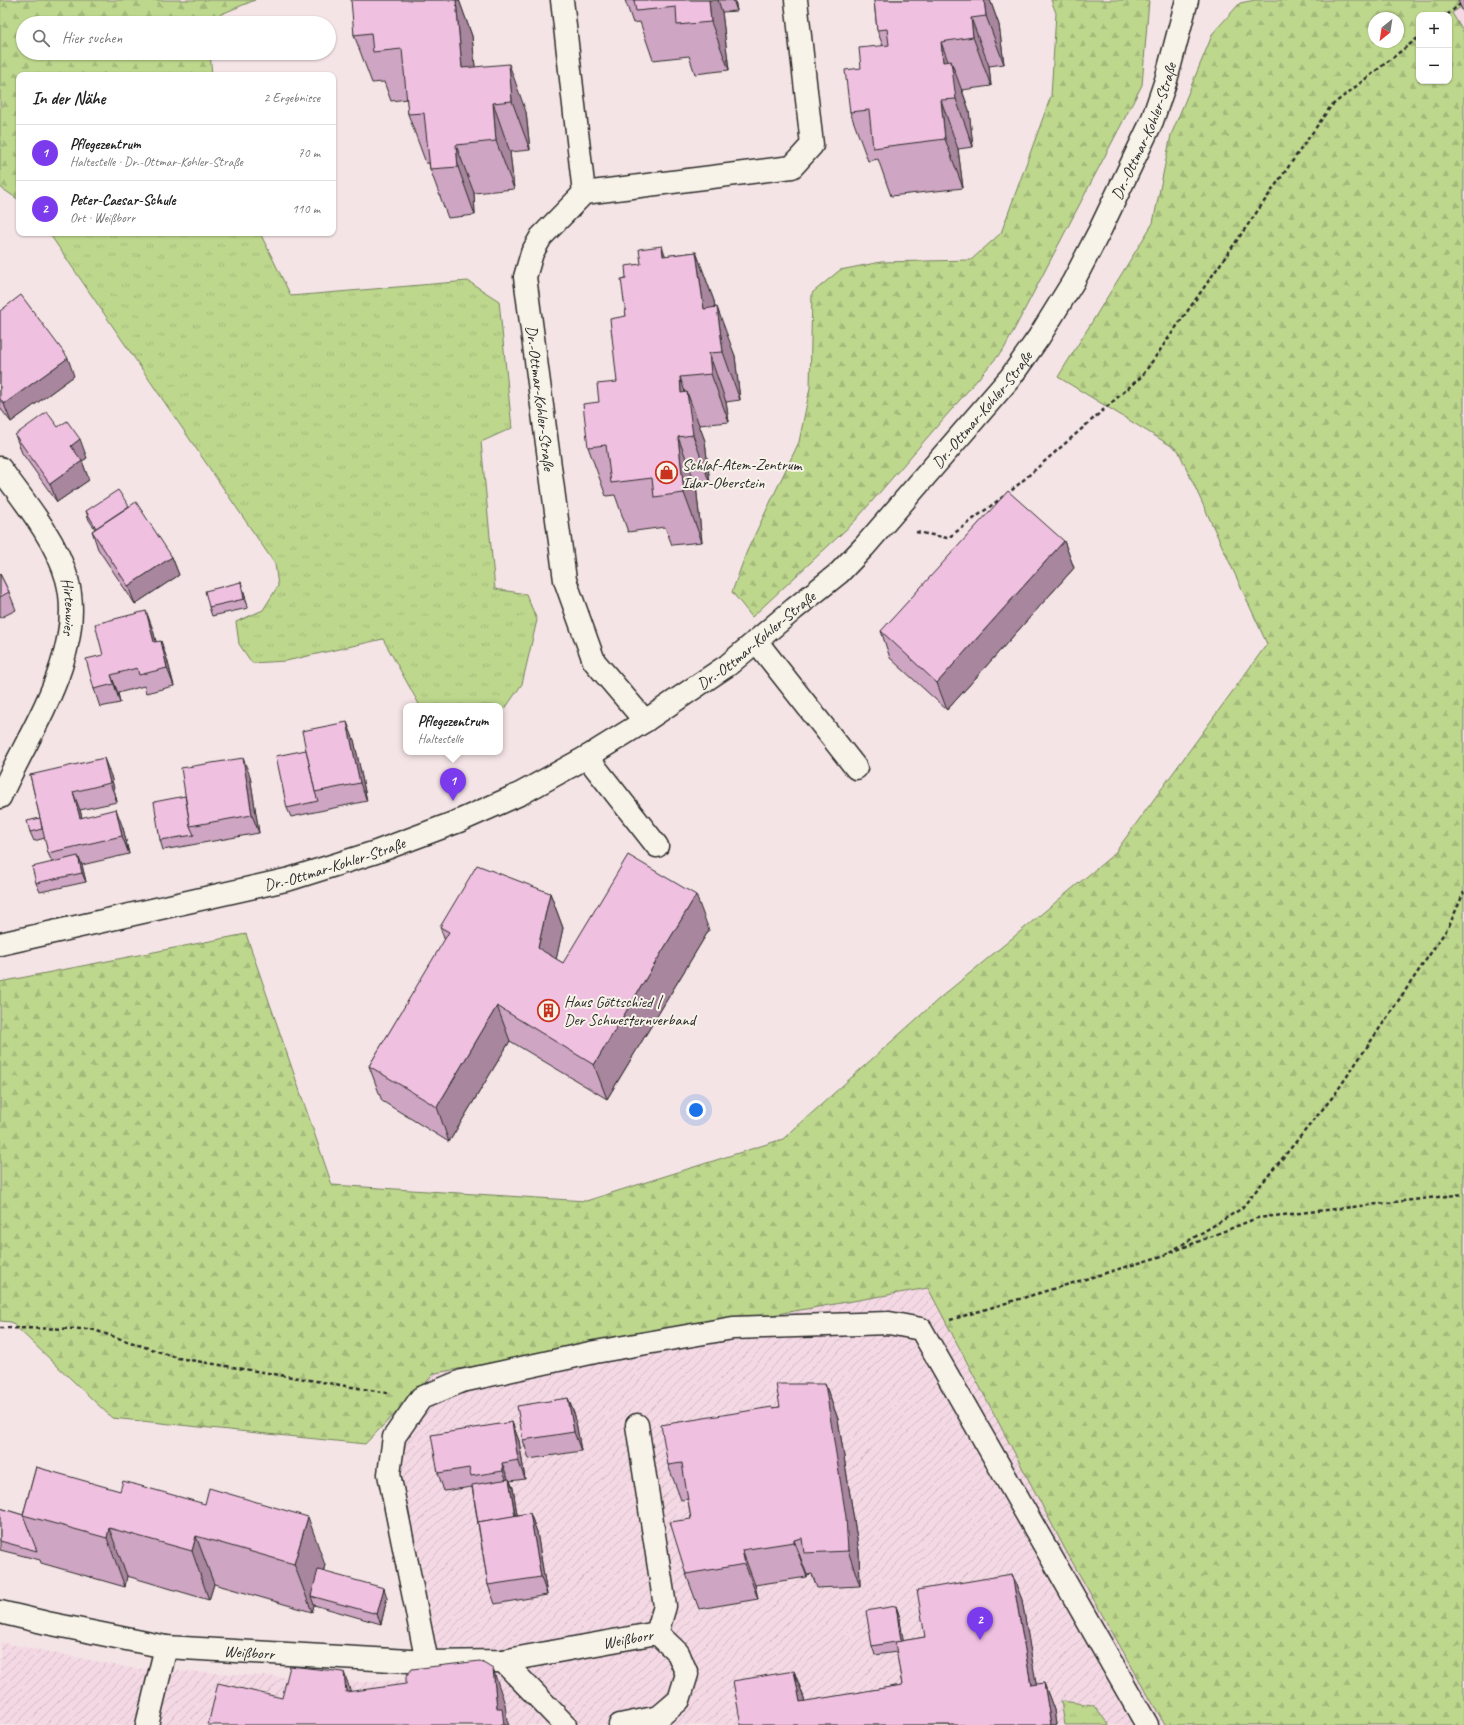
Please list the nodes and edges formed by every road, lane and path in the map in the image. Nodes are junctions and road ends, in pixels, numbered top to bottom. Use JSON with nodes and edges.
{"nodes":[{"id":1,"x":562,"y":0,"type":"edge"},
{"id":2,"x":796,"y":0,"type":"edge"},
{"id":3,"x":1187,"y":0,"type":"edge"},
{"id":4,"x":1464,"y":1,"type":"edge"},
{"id":5,"x":1450,"y":12,"type":"edge"},
{"id":6,"x":1416,"y":38,"type":"edge"},
{"id":7,"x":584,"y":193,"type":"junction"},
{"id":8,"x":0,"y":468,"type":"edge"},
{"id":9,"x":882,"y":526,"type":"junction"},
{"id":10,"x":756,"y":641,"type":"junction"},
{"id":11,"x":645,"y":721,"type":"junction"},
{"id":12,"x":587,"y":757,"type":"junction"},
{"id":13,"x":856,"y":768,"type":"dead end"},
{"id":14,"x":0,"y":798,"type":"edge"},
{"id":15,"x":657,"y":846,"type":"dead end"},
{"id":16,"x":1464,"y":892,"type":"edge"},
{"id":17,"x":1,"y":941,"type":"edge"},
{"id":18,"x":1464,"y":1194,"type":"edge"},
{"id":19,"x":1162,"y":1256,"type":"junction"},
{"id":20,"x":0,"y":1328,"type":"edge"},
{"id":21,"x":920,"y":1329,"type":"junction"},
{"id":22,"x":421,"y":1398,"type":"junction"},
{"id":23,"x":637,"y":1425,"type":"dead end"},
{"id":24,"x":0,"y":1612,"type":"edge"},
{"id":25,"x":657,"y":1633,"type":"junction"},
{"id":26,"x":166,"y":1647,"type":"junction"},
{"id":27,"x":503,"y":1661,"type":"junction"},
{"id":28,"x":427,"y":1662,"type":"junction"},
{"id":29,"x":147,"y":1725,"type":"edge"},
{"id":30,"x":565,"y":1725,"type":"edge"},
{"id":31,"x":620,"y":1725,"type":"edge"},
{"id":32,"x":1147,"y":1725,"type":"edge"}],
"edges":[{"from":1,"to":7,"type":"street"},
{"from":2,"to":7,"type":"street"},
{"from":3,"to":9,"type":"street","name":"Dr.-Ottmar-Kohler-Straße"},
{"from":4,"to":5,"type":"path"},
{"from":6,"to":9,"type":"path"},
{"from":7,"to":11,"type":"street","name":"Dr.-Ottmar-Kohler-Straße"},
{"from":8,"to":14,"type":"street","name":"Hirtenwies"},
{"from":9,"to":10,"type":"street","name":"Dr.-Ottmar-Kohler-Straße"},
{"from":10,"to":11,"type":"street","name":"Dr.-Ottmar-Kohler-Straße"},
{"from":10,"to":13,"type":"street"},
{"from":11,"to":12,"type":"street","name":"Dr.-Ottmar-Kohler-Straße"},
{"from":12,"to":15,"type":"street"},
{"from":12,"to":17,"type":"street","name":"Dr.-Ottmar-Kohler-Straße"},
{"from":16,"to":19,"type":"path"},
{"from":18,"to":19,"type":"path"},
{"from":19,"to":21,"type":"path"},
{"from":20,"to":22,"type":"path"},
{"from":21,"to":22,"type":"street"},
{"from":21,"to":32,"type":"street"},
{"from":22,"to":28,"type":"street"},
{"from":23,"to":25,"type":"street"},
{"from":24,"to":26,"type":"street","name":"Weißborr"},
{"from":25,"to":27,"type":"street","name":"Weißborr"},
{"from":25,"to":31,"type":"street","name":"Weißborr"},
{"from":26,"to":28,"type":"street","name":"Weißborr"},
{"from":26,"to":29,"type":"street"},
{"from":27,"to":28,"type":"street","name":"Weißborr"},
{"from":27,"to":30,"type":"street"}]}
